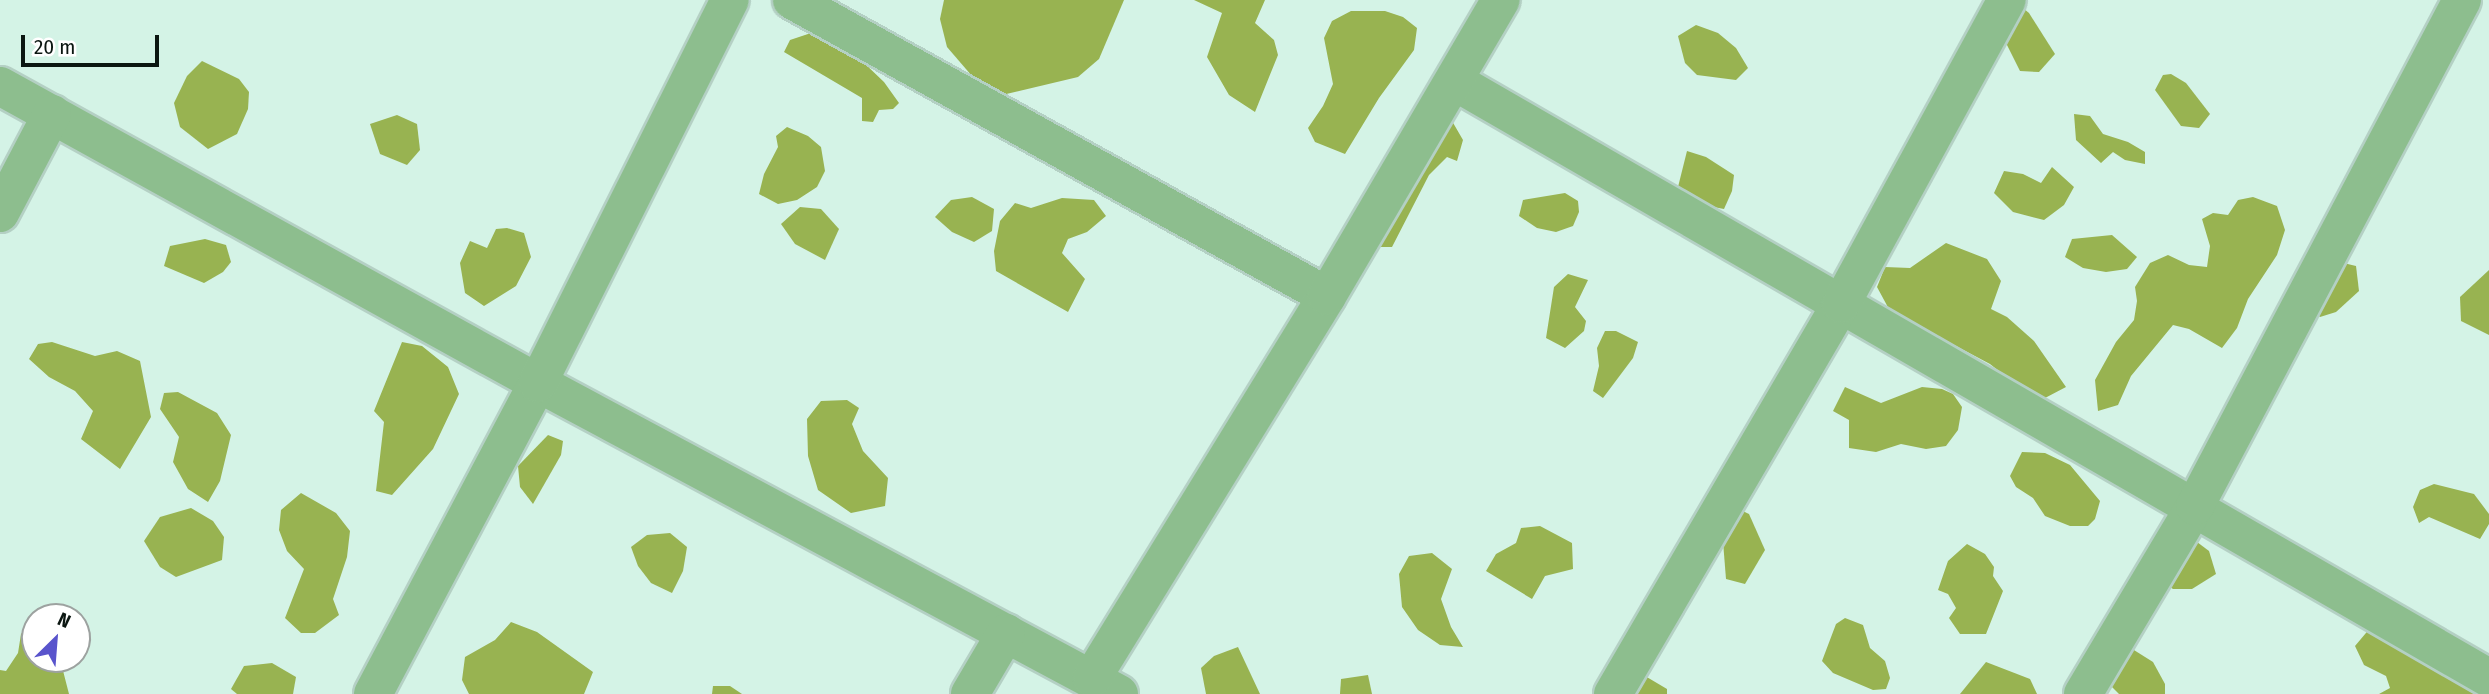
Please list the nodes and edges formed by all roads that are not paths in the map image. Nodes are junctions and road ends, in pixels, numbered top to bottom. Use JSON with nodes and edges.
{"nodes":[{"id":1,"x":730,"y":0,"type":"edge"},
{"id":2,"x":792,"y":0,"type":"edge"},
{"id":3,"x":1501,"y":0,"type":"edge"},
{"id":4,"x":2007,"y":0,"type":"edge"},
{"id":5,"x":2462,"y":0,"type":"edge"},
{"id":6,"x":1454,"y":81,"type":"junction"},
{"id":7,"x":0,"y":86,"type":"edge"},
{"id":8,"x":52,"y":114,"type":"junction"},
{"id":9,"x":0,"y":213,"type":"edge"},
{"id":10,"x":1326,"y":296,"type":"junction"},
{"id":11,"x":1841,"y":304,"type":"junction"},
{"id":12,"x":538,"y":383,"type":"junction"},
{"id":13,"x":2194,"y":506,"type":"junction"},
{"id":14,"x":1006,"y":633,"type":"junction"},
{"id":15,"x":2489,"y":678,"type":"edge"},
{"id":16,"x":1106,"y":686,"type":"edge"},
{"id":17,"x":373,"y":694,"type":"edge"},
{"id":18,"x":970,"y":694,"type":"edge"},
{"id":19,"x":1613,"y":694,"type":"edge"},
{"id":20,"x":2083,"y":694,"type":"edge"}],
"edges":[{"from":1,"to":12,"type":"street"},
{"from":2,"to":10,"type":"street"},
{"from":3,"to":6,"type":"street"},
{"from":4,"to":11,"type":"street"},
{"from":5,"to":13,"type":"street"},
{"from":6,"to":10,"type":"street"},
{"from":6,"to":11,"type":"street"},
{"from":7,"to":8,"type":"street"},
{"from":8,"to":9,"type":"street"},
{"from":8,"to":12,"type":"street"},
{"from":10,"to":16,"type":"street"},
{"from":11,"to":13,"type":"street"},
{"from":11,"to":19,"type":"street"},
{"from":12,"to":14,"type":"street"},
{"from":12,"to":17,"type":"street"},
{"from":13,"to":15,"type":"street"},
{"from":13,"to":20,"type":"street"},
{"from":14,"to":16,"type":"street"},
{"from":14,"to":18,"type":"street"}]}
